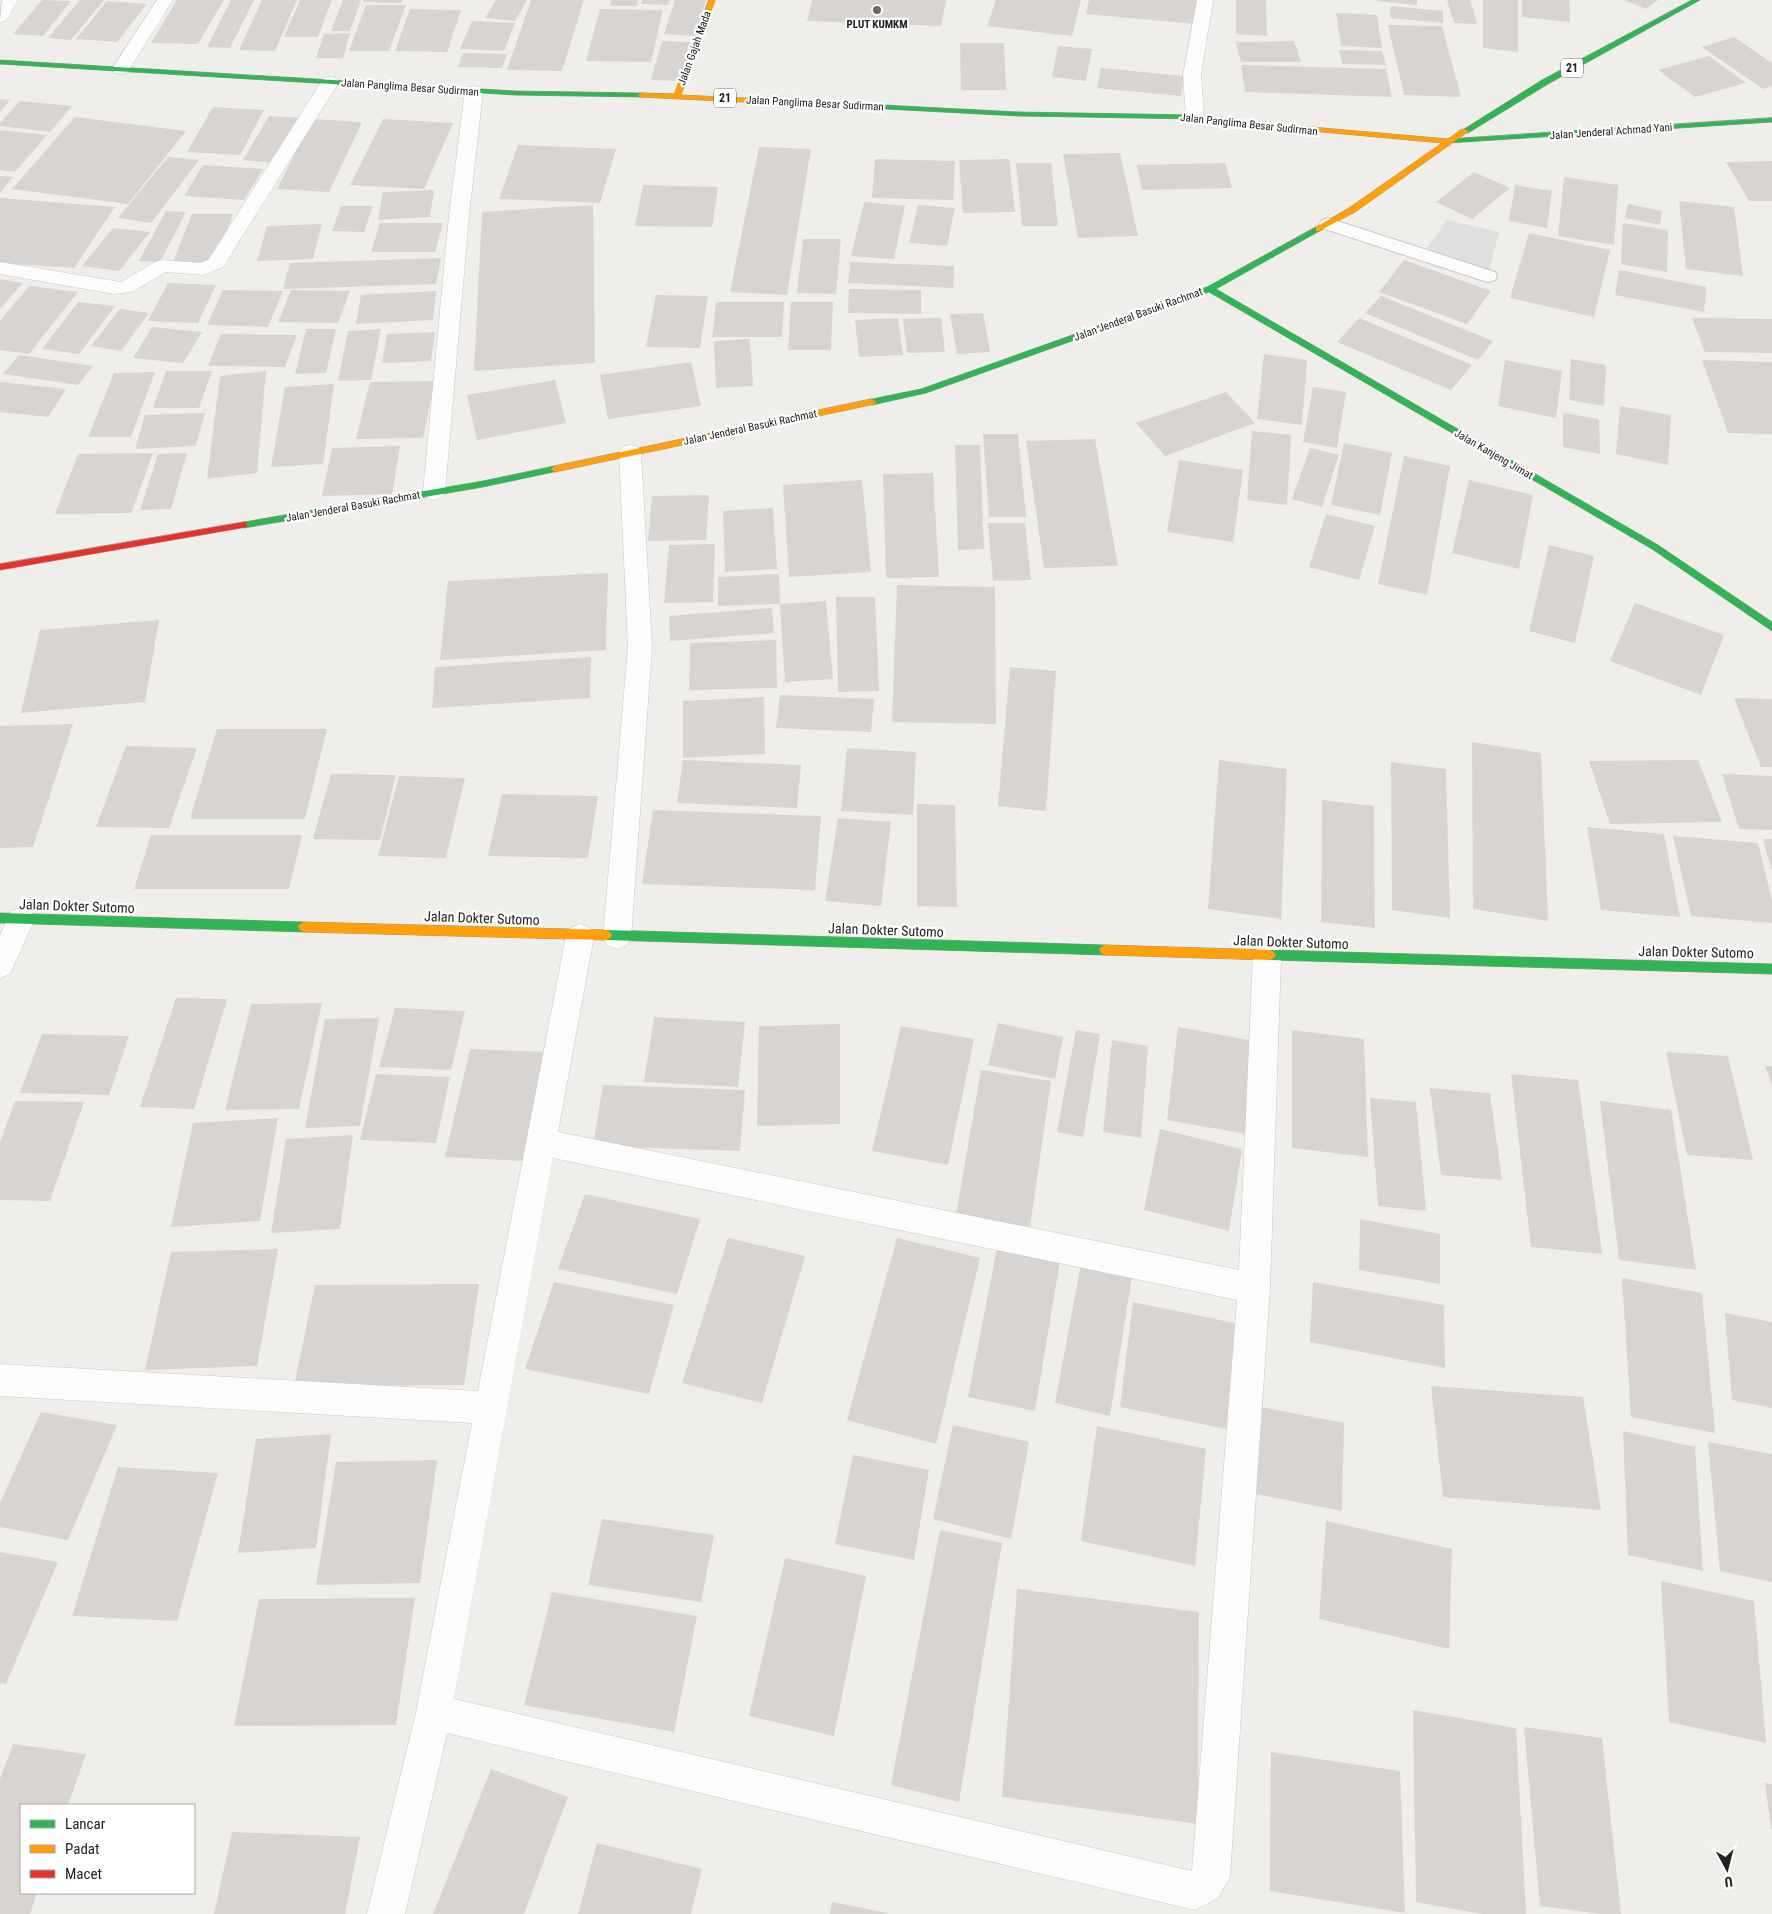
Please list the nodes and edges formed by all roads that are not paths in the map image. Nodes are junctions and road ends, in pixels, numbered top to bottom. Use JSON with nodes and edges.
{"nodes":[{"id":1,"x":10,"y":0,"type":"edge"},
{"id":2,"x":165,"y":0,"type":"edge"},
{"id":3,"x":712,"y":0,"type":"edge"},
{"id":4,"x":1205,"y":0,"type":"edge"},
{"id":5,"x":1697,"y":0,"type":"edge"},
{"id":6,"x":0,"y":17,"type":"edge"},
{"id":7,"x":0,"y":62,"type":"edge"},
{"id":8,"x":121,"y":69,"type":"junction"},
{"id":9,"x":330,"y":82,"type":"junction"},
{"id":10,"x":474,"y":91,"type":"junction"},
{"id":11,"x":677,"y":96,"type":"junction"},
{"id":12,"x":1195,"y":117,"type":"junction"},
{"id":13,"x":1772,"y":120,"type":"edge"},
{"id":14,"x":1449,"y":141,"type":"junction"},
{"id":15,"x":1328,"y":224,"type":"junction"},
{"id":16,"x":0,"y":268,"type":"edge"},
{"id":17,"x":1488,"y":276,"type":"dead end"},
{"id":18,"x":1210,"y":289,"type":"junction"},
{"id":19,"x":630,"y":452,"type":"junction"},
{"id":20,"x":434,"y":492,"type":"junction"},
{"id":21,"x":0,"y":567,"type":"edge"},
{"id":22,"x":1772,"y":628,"type":"edge"},
{"id":23,"x":10,"y":919,"type":"edge"},
{"id":24,"x":580,"y":936,"type":"junction"},
{"id":25,"x":617,"y":937,"type":"junction"},
{"id":26,"x":1267,"y":956,"type":"junction"},
{"id":27,"x":0,"y":966,"type":"edge"},
{"id":28,"x":1772,"y":969,"type":"edge"},
{"id":29,"x":540,"y":1142,"type":"junction"},
{"id":30,"x":1254,"y":1288,"type":"junction"},
{"id":31,"x":0,"y":1380,"type":"edge"},
{"id":32,"x":491,"y":1408,"type":"junction"},
{"id":33,"x":434,"y":1712,"type":"junction"},
{"id":34,"x":386,"y":1914,"type":"edge"}],
"edges":[{"from":1,"to":6,"type":"street"},
{"from":2,"to":8,"type":"street"},
{"from":3,"to":11,"type":"main road","name":"Jalan Gajah Mada"},
{"from":4,"to":12,"type":"street"},
{"from":5,"to":14,"type":"main road","number":"21"},
{"from":7,"to":8,"type":"main road","name":"Jalan Panglima Besar Sudirman","number":"21"},
{"from":8,"to":9,"type":"main road","name":"Jalan Panglima Besar Sudirman","number":"21"},
{"from":9,"to":10,"type":"main road","name":"Jalan Panglima Besar Sudirman","number":"21"},
{"from":9,"to":16,"type":"street"},
{"from":10,"to":11,"type":"main road","name":"Jalan Panglima Besar Sudirman","number":"21"},
{"from":10,"to":20,"type":"street"},
{"from":11,"to":12,"type":"main road","name":"Jalan Panglima Besar Sudirman","number":"21"},
{"from":12,"to":14,"type":"main road","name":"Jalan Panglima Besar Sudirman","number":"21"},
{"from":13,"to":14,"type":"main road","name":"Jalan Jenderal Achmad Yani"},
{"from":14,"to":15,"type":"main road","name":"Jalan Jenderal Basuki Rachmat"},
{"from":15,"to":17,"type":"lane"},
{"from":15,"to":18,"type":"main road","name":"Jalan Jenderal Basuki Rachmat"},
{"from":18,"to":19,"type":"main road","name":"Jalan Jenderal Basuki Rachmat"},
{"from":18,"to":22,"type":"main road","name":"Jalan Kanjeng Jimat"},
{"from":19,"to":20,"type":"main road","name":"Jalan Jenderal Basuki Rachmat"},
{"from":19,"to":25,"type":"street"},
{"from":20,"to":21,"type":"main road","name":"Jalan Jenderal Basuki Rachmat"},
{"from":23,"to":24,"type":"main road","name":"Jalan Dokter Sutomo"},
{"from":23,"to":27,"type":"street"},
{"from":24,"to":25,"type":"main road","name":"Jalan Dokter Sutomo"},
{"from":24,"to":29,"type":"street"},
{"from":25,"to":26,"type":"main road","name":"Jalan Dokter Sutomo"},
{"from":26,"to":28,"type":"main road","name":"Jalan Dokter Sutomo"},
{"from":26,"to":30,"type":"street"},
{"from":29,"to":30,"type":"street"},
{"from":29,"to":32,"type":"street"},
{"from":30,"to":33,"type":"street"},
{"from":31,"to":32,"type":"street"},
{"from":32,"to":33,"type":"street"},
{"from":33,"to":34,"type":"street"}]}
